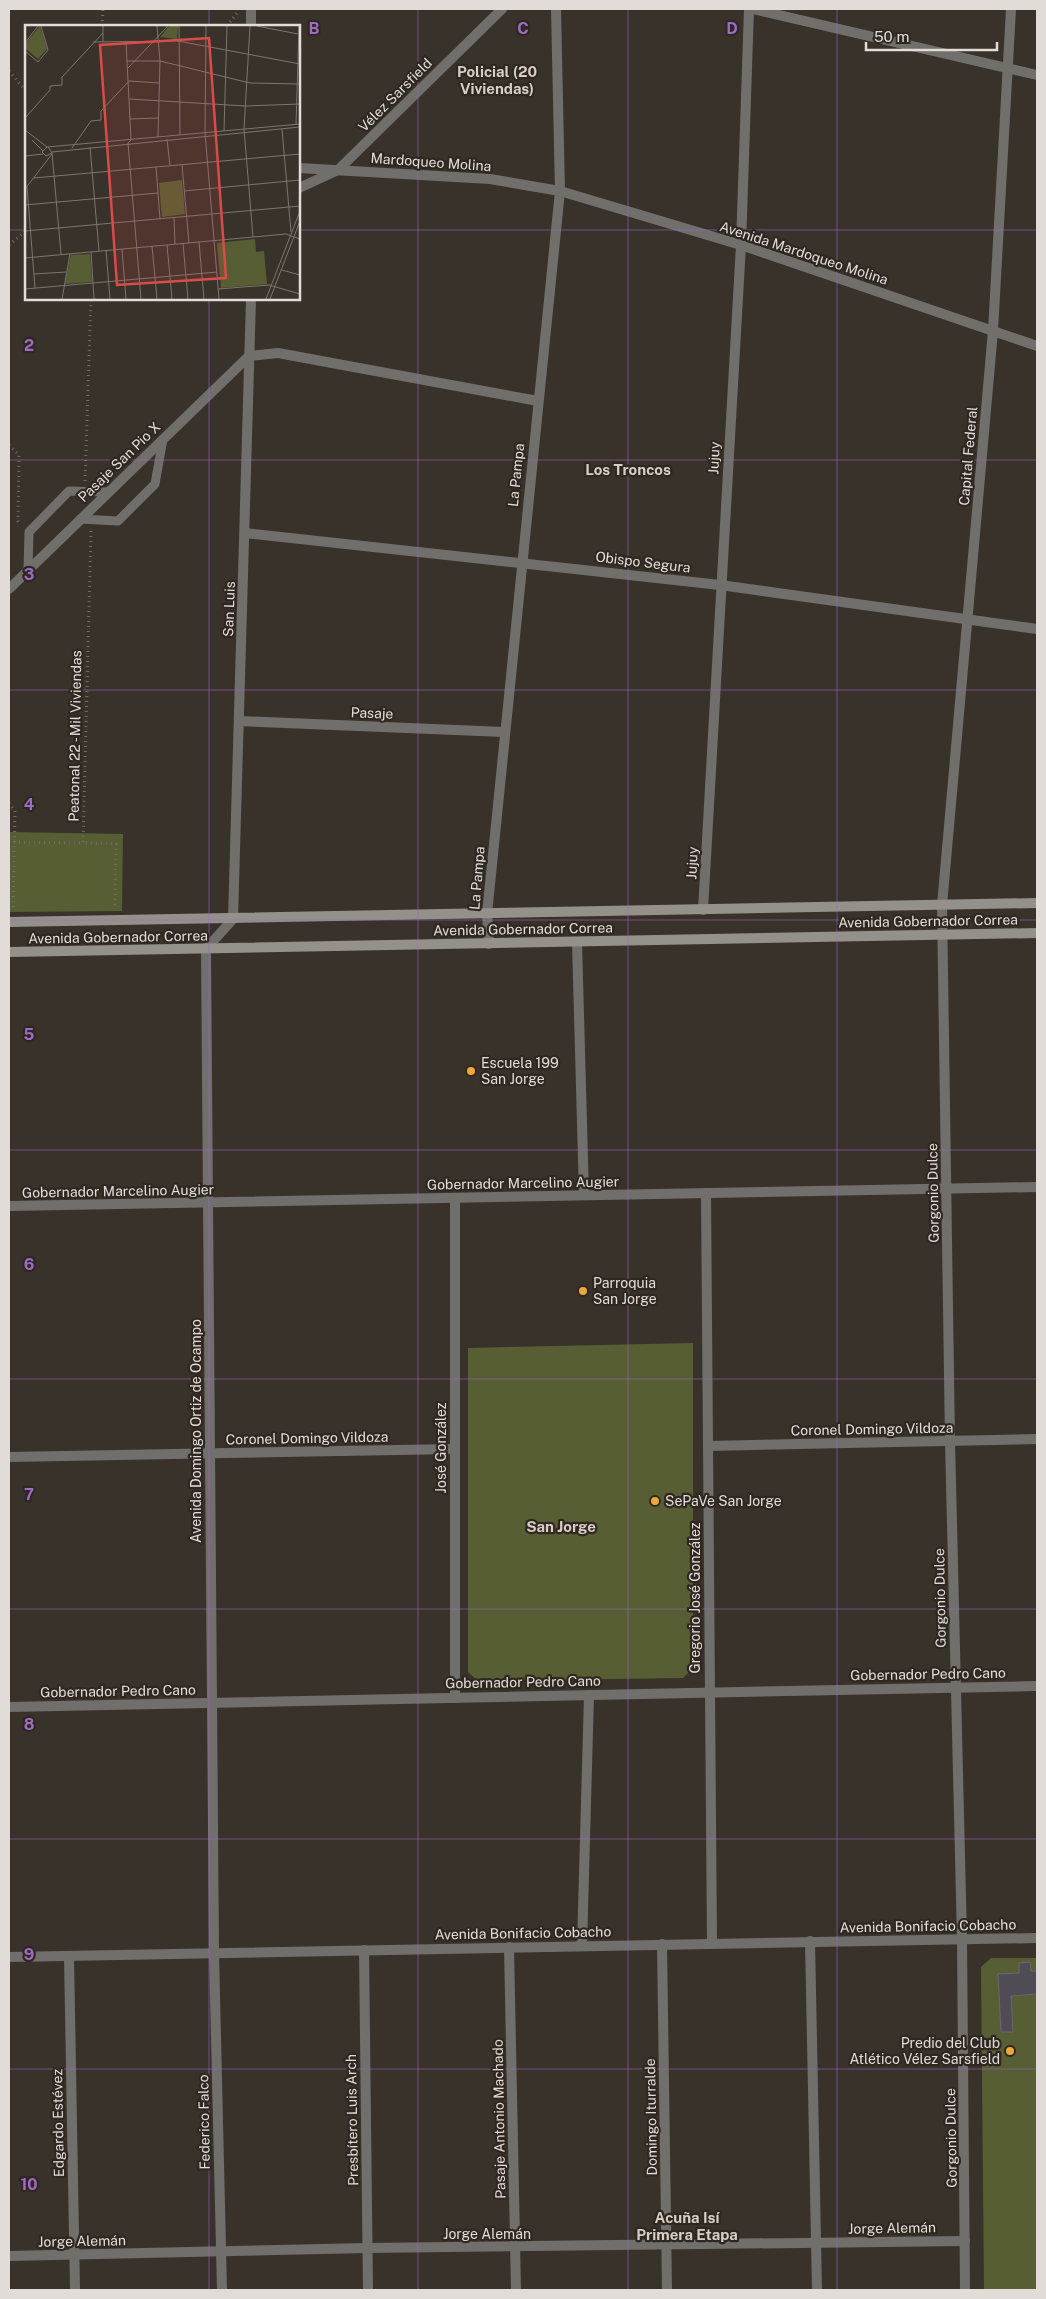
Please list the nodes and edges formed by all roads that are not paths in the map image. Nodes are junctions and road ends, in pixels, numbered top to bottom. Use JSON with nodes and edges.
{"nodes":[{"id":1,"x":252,"y":9,"type":"edge"},
{"id":2,"x":502,"y":9,"type":"edge"},
{"id":3,"x":556,"y":9,"type":"edge"},
{"id":4,"x":749,"y":9,"type":"edge"},
{"id":5,"x":753,"y":9,"type":"edge"},
{"id":6,"x":1011,"y":9,"type":"edge"},
{"id":7,"x":251,"y":25,"type":"edge"},
{"id":8,"x":1007,"y":68,"type":"junction"},
{"id":9,"x":1037,"y":75,"type":"edge"},
{"id":10,"x":300,"y":168,"type":"edge"},
{"id":11,"x":338,"y":170,"type":"junction"},
{"id":12,"x":300,"y":188,"type":"edge"},
{"id":13,"x":560,"y":191,"type":"junction"},
{"id":14,"x":741,"y":245,"type":"junction"},
{"id":15,"x":251,"y":300,"type":"edge"},
{"id":16,"x":993,"y":331,"type":"junction"},
{"id":17,"x":1037,"y":346,"type":"edge"},
{"id":18,"x":249,"y":356,"type":"junction"},
{"id":19,"x":538,"y":401,"type":"junction"},
{"id":20,"x":163,"y":439,"type":"junction"},
{"id":21,"x":108,"y":492,"type":"junction"},
{"id":22,"x":86,"y":520,"type":"junction"},
{"id":23,"x":245,"y":533,"type":"junction"},
{"id":24,"x":521,"y":562,"type":"junction"},
{"id":25,"x":28,"y":570,"type":"junction"},
{"id":26,"x":720,"y":585,"type":"junction"},
{"id":27,"x":9,"y":589,"type":"edge"},
{"id":28,"x":966,"y":619,"type":"junction"},
{"id":29,"x":1037,"y":629,"type":"edge"},
{"id":30,"x":238,"y":721,"type":"junction"},
{"id":31,"x":504,"y":732,"type":"junction"},
{"id":32,"x":1037,"y":903,"type":"edge"},
{"id":33,"x":942,"y":905,"type":"junction"},
{"id":34,"x":703,"y":910,"type":"junction"},
{"id":35,"x":487,"y":914,"type":"junction"},
{"id":36,"x":233,"y":919,"type":"junction"},
{"id":37,"x":11,"y":922,"type":"edge"},
{"id":38,"x":1037,"y":933,"type":"edge"},
{"id":39,"x":942,"y":935,"type":"junction"},
{"id":40,"x":577,"y":942,"type":"junction"},
{"id":41,"x":489,"y":944,"type":"junction"},
{"id":42,"x":206,"y":949,"type":"junction"},
{"id":43,"x":9,"y":952,"type":"edge"},
{"id":44,"x":1037,"y":1187,"type":"edge"},
{"id":45,"x":947,"y":1188,"type":"junction"},
{"id":46,"x":706,"y":1193,"type":"junction"},
{"id":47,"x":584,"y":1195,"type":"junction"},
{"id":48,"x":455,"y":1198,"type":"junction"},
{"id":49,"x":208,"y":1203,"type":"junction"},
{"id":50,"x":9,"y":1206,"type":"edge"},
{"id":51,"x":1037,"y":1439,"type":"edge"},
{"id":52,"x":950,"y":1441,"type":"junction"},
{"id":53,"x":708,"y":1446,"type":"junction"},
{"id":54,"x":455,"y":1450,"type":"junction"},
{"id":55,"x":210,"y":1453,"type":"junction"},
{"id":56,"x":9,"y":1456,"type":"edge"},
{"id":57,"x":1037,"y":1686,"type":"edge"},
{"id":58,"x":956,"y":1687,"type":"junction"},
{"id":59,"x":710,"y":1692,"type":"junction"},
{"id":60,"x":589,"y":1695,"type":"junction"},
{"id":61,"x":455,"y":1698,"type":"junction"},
{"id":62,"x":212,"y":1702,"type":"junction"},
{"id":63,"x":9,"y":1707,"type":"edge"},
{"id":64,"x":1037,"y":1938,"type":"edge"},
{"id":65,"x":962,"y":1939,"type":"junction"},
{"id":66,"x":810,"y":1941,"type":"junction"},
{"id":67,"x":712,"y":1943,"type":"junction"},
{"id":68,"x":662,"y":1944,"type":"junction"},
{"id":69,"x":582,"y":1946,"type":"junction"},
{"id":70,"x":509,"y":1947,"type":"junction"},
{"id":71,"x":364,"y":1950,"type":"junction"},
{"id":72,"x":214,"y":1954,"type":"junction"},
{"id":73,"x":69,"y":1956,"type":"junction"},
{"id":74,"x":9,"y":1958,"type":"edge"},
{"id":75,"x":965,"y":2241,"type":"junction"},
{"id":76,"x":816,"y":2244,"type":"junction"},
{"id":77,"x":667,"y":2246,"type":"junction"},
{"id":78,"x":367,"y":2248,"type":"junction"},
{"id":79,"x":515,"y":2248,"type":"junction"},
{"id":80,"x":222,"y":2252,"type":"junction"},
{"id":81,"x":74,"y":2254,"type":"junction"},
{"id":82,"x":9,"y":2256,"type":"edge"},
{"id":83,"x":75,"y":2290,"type":"edge"},
{"id":84,"x":222,"y":2290,"type":"edge"},
{"id":85,"x":368,"y":2290,"type":"edge"},
{"id":86,"x":516,"y":2290,"type":"edge"},
{"id":87,"x":667,"y":2290,"type":"edge"},
{"id":88,"x":817,"y":2290,"type":"edge"},
{"id":89,"x":965,"y":2290,"type":"edge"}],
"edges":[{"from":1,"to":7,"type":"street"},
{"from":2,"to":11,"type":"street","name":"Vélez Sarsfield"},
{"from":3,"to":13,"type":"street","name":"La Pampa"},
{"from":4,"to":14,"type":"street","name":"Jujuy"},
{"from":5,"to":8,"type":"street"},
{"from":6,"to":8,"type":"street","name":"Capital Federal"},
{"from":8,"to":9,"type":"street"},
{"from":8,"to":16,"type":"street","name":"Capital Federal"},
{"from":10,"to":11,"type":"street","name":"Mardoqueo Molina"},
{"from":11,"to":12,"type":"street","name":"Vélez Sarsfield"},
{"from":11,"to":13,"type":"street","name":"Mardoqueo Molina"},
{"from":13,"to":14,"type":"street","name":"Avenida Mardoqueo Molina"},
{"from":13,"to":19,"type":"street","name":"La Pampa"},
{"from":14,"to":16,"type":"street","name":"Avenida Mardoqueo Molina"},
{"from":14,"to":26,"type":"street","name":"Jujuy"},
{"from":15,"to":18,"type":"street","name":"San Luis"},
{"from":16,"to":17,"type":"street","name":"Avenida Mardoqueo Molina"},
{"from":16,"to":28,"type":"street","name":"Capital Federal"},
{"from":18,"to":19,"type":"street"},
{"from":18,"to":20,"type":"street","name":"Pasaje San Pio X"},
{"from":18,"to":23,"type":"street","name":"San Luis"},
{"from":19,"to":24,"type":"street","name":"La Pampa"},
{"from":20,"to":21,"type":"street","name":"Pasaje San Pio X"},
{"from":20,"to":22,"type":"lane"},
{"from":21,"to":22,"type":"street","name":"Pasaje San Pio X"},
{"from":21,"to":25,"type":"lane"},
{"from":22,"to":25,"type":"street","name":"Pasaje San Pio X"},
{"from":23,"to":24,"type":"street","name":"Obispo Segura"},
{"from":23,"to":30,"type":"street","name":"San Luis"},
{"from":24,"to":26,"type":"street","name":"Obispo Segura"},
{"from":24,"to":31,"type":"street","name":"La Pampa"},
{"from":25,"to":27,"type":"street","name":"Pasaje San Pio X"},
{"from":26,"to":28,"type":"street","name":"Obispo Segura"},
{"from":26,"to":34,"type":"street","name":"Jujuy"},
{"from":28,"to":29,"type":"street","name":"Obispo Segura"},
{"from":28,"to":33,"type":"street","name":"Capital Federal"},
{"from":30,"to":31,"type":"street","name":"Pasaje"},
{"from":30,"to":36,"type":"street","name":"San Luis"},
{"from":31,"to":35,"type":"street","name":"La Pampa"},
{"from":32,"to":33,"type":"main road","name":"Avenida Gobernador Correa"},
{"from":33,"to":34,"type":"main road","name":"Avenida Gobernador Correa"},
{"from":33,"to":39,"type":"street","name":"Gorgonio Dulce"},
{"from":34,"to":35,"type":"main road","name":"Avenida Gobernador Correa"},
{"from":35,"to":36,"type":"main road","name":"Avenida Gobernador Correa"},
{"from":35,"to":41,"type":"street","name":"La Pampa"},
{"from":36,"to":37,"type":"main road","name":"Avenida Gobernador Correa"},
{"from":36,"to":42,"type":"street"},
{"from":38,"to":39,"type":"main road","name":"Avenida Gobernador Correa"},
{"from":39,"to":40,"type":"main road","name":"Avenida Gobernador Correa"},
{"from":39,"to":45,"type":"street","name":"Gorgonio Dulce"},
{"from":40,"to":41,"type":"main road","name":"Avenida Gobernador Correa"},
{"from":40,"to":47,"type":"street"},
{"from":41,"to":42,"type":"main road","name":"Avenida Gobernador Correa"},
{"from":42,"to":43,"type":"main road","name":"Avenida Gobernador Correa"},
{"from":42,"to":49,"type":"street","name":"Avenida Domingo Ortiz de Ocampo"},
{"from":44,"to":45,"type":"street","name":"Gobernador Marcelino Augier"},
{"from":45,"to":46,"type":"street","name":"Gobernador Marcelino Augier"},
{"from":45,"to":52,"type":"street","name":"Gorgonio Dulce"},
{"from":46,"to":47,"type":"street","name":"Gobernador Marcelino Augier"},
{"from":46,"to":53,"type":"street","name":"Gregorio José González"},
{"from":47,"to":48,"type":"street","name":"Gobernador Marcelino Augier"},
{"from":48,"to":49,"type":"street","name":"Gobernador Marcelino Augier"},
{"from":48,"to":54,"type":"street","name":"José González"},
{"from":49,"to":50,"type":"street","name":"Gobernador Marcelino Augier"},
{"from":49,"to":55,"type":"street","name":"Avenida Domingo Ortiz de Ocampo"},
{"from":51,"to":52,"type":"street","name":"Coronel Domingo Vildoza"},
{"from":52,"to":53,"type":"street","name":"Coronel Domingo Vildoza"},
{"from":52,"to":58,"type":"street","name":"Gorgonio Dulce"},
{"from":53,"to":59,"type":"street","name":"Gregorio José González"},
{"from":54,"to":55,"type":"street","name":"Coronel Domingo Vildoza"},
{"from":54,"to":61,"type":"street","name":"José González"},
{"from":55,"to":56,"type":"street","name":"Coronel Domingo Vildoza"},
{"from":55,"to":62,"type":"street","name":"Avenida Domingo Ortiz de Ocampo"},
{"from":57,"to":58,"type":"street","name":"Gobernador Pedro Cano"},
{"from":58,"to":59,"type":"street","name":"Gobernador Pedro Cano"},
{"from":58,"to":65,"type":"street","name":"Gorgonio Dulce"},
{"from":59,"to":60,"type":"street","name":"Gobernador Pedro Cano"},
{"from":59,"to":67,"type":"street","name":"Gregorio José González"},
{"from":60,"to":61,"type":"street","name":"Gobernador Pedro Cano"},
{"from":60,"to":69,"type":"street"},
{"from":61,"to":62,"type":"street","name":"Gobernador Pedro Cano"},
{"from":62,"to":63,"type":"street","name":"Gobernador Pedro Cano"},
{"from":62,"to":72,"type":"street","name":"Avenida Domingo Ortiz de Ocampo"},
{"from":64,"to":65,"type":"street","name":"Avenida Bonifacio Cobacho"},
{"from":65,"to":66,"type":"street","name":"Avenida Bonifacio Cobacho"},
{"from":65,"to":75,"type":"street","name":"Gorgonio Dulce"},
{"from":66,"to":67,"type":"street","name":"Avenida Bonifacio Cobacho"},
{"from":66,"to":76,"type":"street"},
{"from":67,"to":68,"type":"street","name":"Avenida Bonifacio Cobacho"},
{"from":68,"to":69,"type":"street","name":"Avenida Bonifacio Cobacho"},
{"from":68,"to":77,"type":"street","name":"Domingo Iturralde"},
{"from":69,"to":70,"type":"street","name":"Avenida Bonifacio Cobacho"},
{"from":70,"to":71,"type":"street","name":"Avenida Bonifacio Cobacho"},
{"from":70,"to":79,"type":"street","name":"Pasaje Antonio Machado"},
{"from":71,"to":72,"type":"street","name":"Avenida Bonifacio Cobacho"},
{"from":71,"to":78,"type":"street","name":"Presbítero Luis Arch"},
{"from":72,"to":73,"type":"street","name":"Avenida Bonifacio Cobacho"},
{"from":72,"to":80,"type":"street","name":"Federico Falco"},
{"from":73,"to":74,"type":"street","name":"Avenida Bonifacio Cobacho"},
{"from":73,"to":81,"type":"street","name":"Edgardo Estévez"},
{"from":75,"to":76,"type":"street","name":"Jorge Alemán"},
{"from":75,"to":89,"type":"street","name":"Gorgonio Dulce"},
{"from":76,"to":77,"type":"street","name":"Jorge Alemán"},
{"from":76,"to":88,"type":"street"},
{"from":77,"to":79,"type":"street","name":"Jorge Alemán"},
{"from":77,"to":87,"type":"street","name":"Domingo Iturralde"},
{"from":78,"to":79,"type":"street","name":"Jorge Alemán"},
{"from":78,"to":80,"type":"street","name":"Jorge Alemán"},
{"from":78,"to":85,"type":"street","name":"Presbítero Luis Arch"},
{"from":79,"to":86,"type":"street","name":"Pasaje Antonio Machado"},
{"from":80,"to":81,"type":"street","name":"Jorge Alemán"},
{"from":80,"to":84,"type":"street","name":"Federico Falco"},
{"from":81,"to":82,"type":"street","name":"Jorge Alemán"},
{"from":81,"to":83,"type":"street","name":"Edgardo Estévez"}]}
